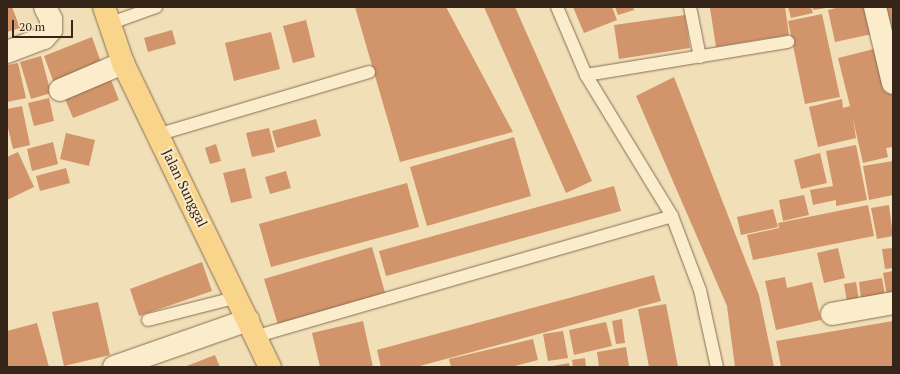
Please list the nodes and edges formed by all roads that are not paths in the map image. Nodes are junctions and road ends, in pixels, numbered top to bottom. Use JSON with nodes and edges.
{"nodes":[{"id":1,"x":45,"y":7,"type":"edge"},
{"id":2,"x":156,"y":7,"type":"edge"},
{"id":3,"x":557,"y":7,"type":"edge"},
{"id":4,"x":690,"y":7,"type":"edge"},
{"id":5,"x":875,"y":7,"type":"edge"},
{"id":6,"x":107,"y":15,"type":"edge"},
{"id":7,"x":788,"y":42,"type":"dead end"},
{"id":8,"x":7,"y":52,"type":"edge"},
{"id":9,"x":700,"y":57,"type":"junction"},
{"id":10,"x":123,"y":62,"type":"junction"},
{"id":11,"x":369,"y":72,"type":"dead end"},
{"id":12,"x":586,"y":75,"type":"junction"},
{"id":13,"x":893,"y":83,"type":"edge"},
{"id":14,"x":60,"y":90,"type":"dead end"},
{"id":15,"x":160,"y":134,"type":"junction"},
{"id":16,"x":672,"y":216,"type":"junction"},
{"id":17,"x":238,"y":297,"type":"junction"},
{"id":18,"x":893,"y":302,"type":"edge"},
{"id":19,"x":832,"y":314,"type":"dead end"},
{"id":20,"x":148,"y":320,"type":"dead end"},
{"id":21,"x":253,"y":328,"type":"junction"},
{"id":22,"x":114,"y":367,"type":"edge"},
{"id":23,"x":270,"y":367,"type":"edge"},
{"id":24,"x":718,"y":367,"type":"edge"}],
"edges":[{"from":1,"to":8,"type":"street"},
{"from":2,"to":6,"type":"lane"},
{"from":3,"to":12,"type":"lane"},
{"from":4,"to":9,"type":"lane"},
{"from":5,"to":13,"type":"street"},
{"from":6,"to":10,"type":"main road","name":"Jalan Sunggal"},
{"from":7,"to":9,"type":"lane"},
{"from":9,"to":12,"type":"lane"},
{"from":10,"to":14,"type":"street"},
{"from":10,"to":15,"type":"main road","name":"Jalan Sunggal"},
{"from":11,"to":15,"type":"lane"},
{"from":12,"to":16,"type":"lane"},
{"from":15,"to":17,"type":"main road","name":"Jalan Sunggal"},
{"from":16,"to":21,"type":"lane"},
{"from":16,"to":24,"type":"lane"},
{"from":17,"to":20,"type":"lane"},
{"from":17,"to":21,"type":"main road","name":"Jalan Sunggal"},
{"from":18,"to":19,"type":"street"},
{"from":21,"to":22,"type":"street"},
{"from":21,"to":23,"type":"main road","name":"Jalan Sunggal"}]}
